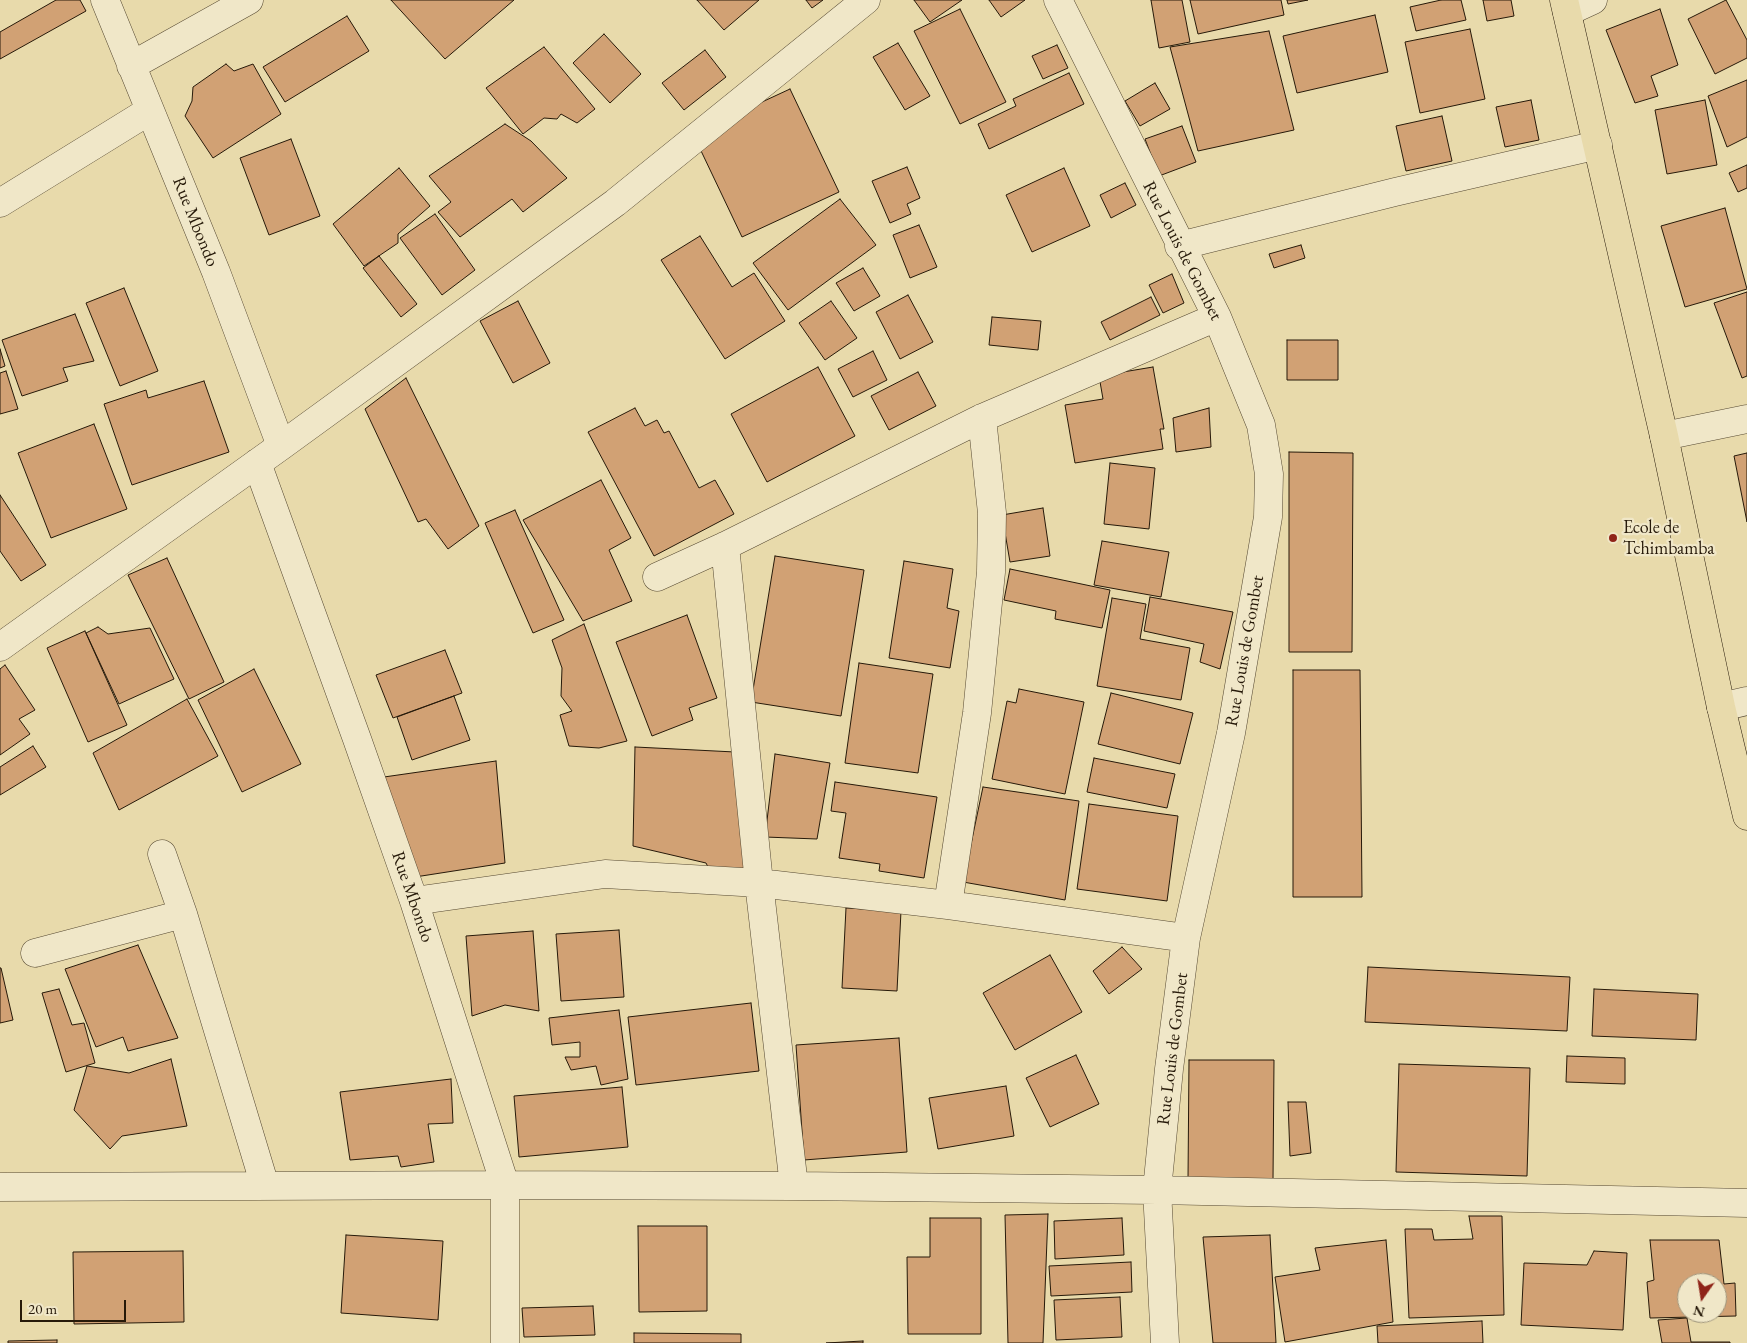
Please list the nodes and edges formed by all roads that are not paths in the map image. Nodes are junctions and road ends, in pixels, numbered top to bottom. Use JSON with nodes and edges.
{"nodes":[{"id":1,"x":105,"y":0,"type":"edge"},
{"id":2,"x":249,"y":0,"type":"edge"},
{"id":3,"x":866,"y":0,"type":"edge"},
{"id":4,"x":1058,"y":0,"type":"edge"},
{"id":5,"x":1593,"y":0,"type":"edge"},
{"id":6,"x":1565,"y":6,"type":"edge"},
{"id":7,"x":130,"y":66,"type":"junction"},
{"id":8,"x":149,"y":111,"type":"junction"},
{"id":9,"x":1598,"y":145,"type":"junction"},
{"id":10,"x":0,"y":203,"type":"edge"},
{"id":11,"x":1179,"y":246,"type":"junction"},
{"id":12,"x":1217,"y":317,"type":"junction"},
{"id":13,"x":982,"y":418,"type":"junction"},
{"id":14,"x":1747,"y":418,"type":"edge"},
{"id":15,"x":1664,"y":436,"type":"junction"},
{"id":16,"x":281,"y":446,"type":"junction"},
{"id":17,"x":257,"y":464,"type":"junction"},
{"id":18,"x":725,"y":546,"type":"junction"},
{"id":19,"x":657,"y":577,"type":"dead end"},
{"id":20,"x":0,"y":647,"type":"edge"},
{"id":21,"x":1747,"y":701,"type":"edge"},
{"id":22,"x":1721,"y":707,"type":"junction"},
{"id":23,"x":1747,"y":816,"type":"edge"},
{"id":24,"x":162,"y":854,"type":"dead end"},
{"id":25,"x":759,"y":883,"type":"junction"},
{"id":26,"x":414,"y":901,"type":"junction"},
{"id":27,"x":948,"y":905,"type":"junction"},
{"id":28,"x":184,"y":914,"type":"junction"},
{"id":29,"x":1186,"y":938,"type":"junction"},
{"id":30,"x":34,"y":953,"type":"dead end"},
{"id":31,"x":505,"y":1185,"type":"junction"},
{"id":32,"x":265,"y":1186,"type":"junction"},
{"id":33,"x":794,"y":1186,"type":"junction"},
{"id":34,"x":0,"y":1188,"type":"edge"},
{"id":35,"x":1157,"y":1190,"type":"junction"},
{"id":36,"x":1747,"y":1203,"type":"edge"},
{"id":37,"x":505,"y":1343,"type":"edge"},
{"id":38,"x":1165,"y":1343,"type":"edge"}],
"edges":[{"from":1,"to":7,"type":"street","name":"Rue Mbondo"},
{"from":2,"to":7,"type":"street"},
{"from":3,"to":16,"type":"street"},
{"from":4,"to":11,"type":"street","name":"Rue Louis de Gombet"},
{"from":5,"to":6,"type":"street"},
{"from":6,"to":9,"type":"highway"},
{"from":7,"to":8,"type":"street","name":"Rue Mbondo"},
{"from":8,"to":10,"type":"street"},
{"from":8,"to":16,"type":"street","name":"Rue Mbondo"},
{"from":9,"to":11,"type":"street"},
{"from":9,"to":15,"type":"highway"},
{"from":11,"to":12,"type":"street","name":"Rue Louis de Gombet"},
{"from":12,"to":13,"type":"street"},
{"from":12,"to":29,"type":"street","name":"Rue Louis de Gombet"},
{"from":13,"to":18,"type":"street"},
{"from":13,"to":27,"type":"street"},
{"from":14,"to":15,"type":"street"},
{"from":15,"to":22,"type":"highway"},
{"from":16,"to":17,"type":"street"},
{"from":17,"to":20,"type":"street"},
{"from":17,"to":26,"type":"street","name":"Rue Mbondo"},
{"from":18,"to":19,"type":"street"},
{"from":18,"to":25,"type":"street"},
{"from":21,"to":22,"type":"street"},
{"from":22,"to":23,"type":"highway"},
{"from":24,"to":28,"type":"street"},
{"from":25,"to":26,"type":"street"},
{"from":25,"to":27,"type":"street"},
{"from":25,"to":33,"type":"street"},
{"from":26,"to":31,"type":"street","name":"Rue Mbondo"},
{"from":27,"to":29,"type":"street"},
{"from":28,"to":30,"type":"street"},
{"from":28,"to":32,"type":"street"},
{"from":29,"to":35,"type":"street","name":"Rue Louis de Gombet"},
{"from":31,"to":32,"type":"street"},
{"from":31,"to":33,"type":"street"},
{"from":31,"to":37,"type":"street","name":"Rue Mbondo"},
{"from":32,"to":34,"type":"street"},
{"from":33,"to":35,"type":"street"},
{"from":35,"to":36,"type":"street"},
{"from":35,"to":38,"type":"street","name":"Rue Louis de Gombet"}]}
